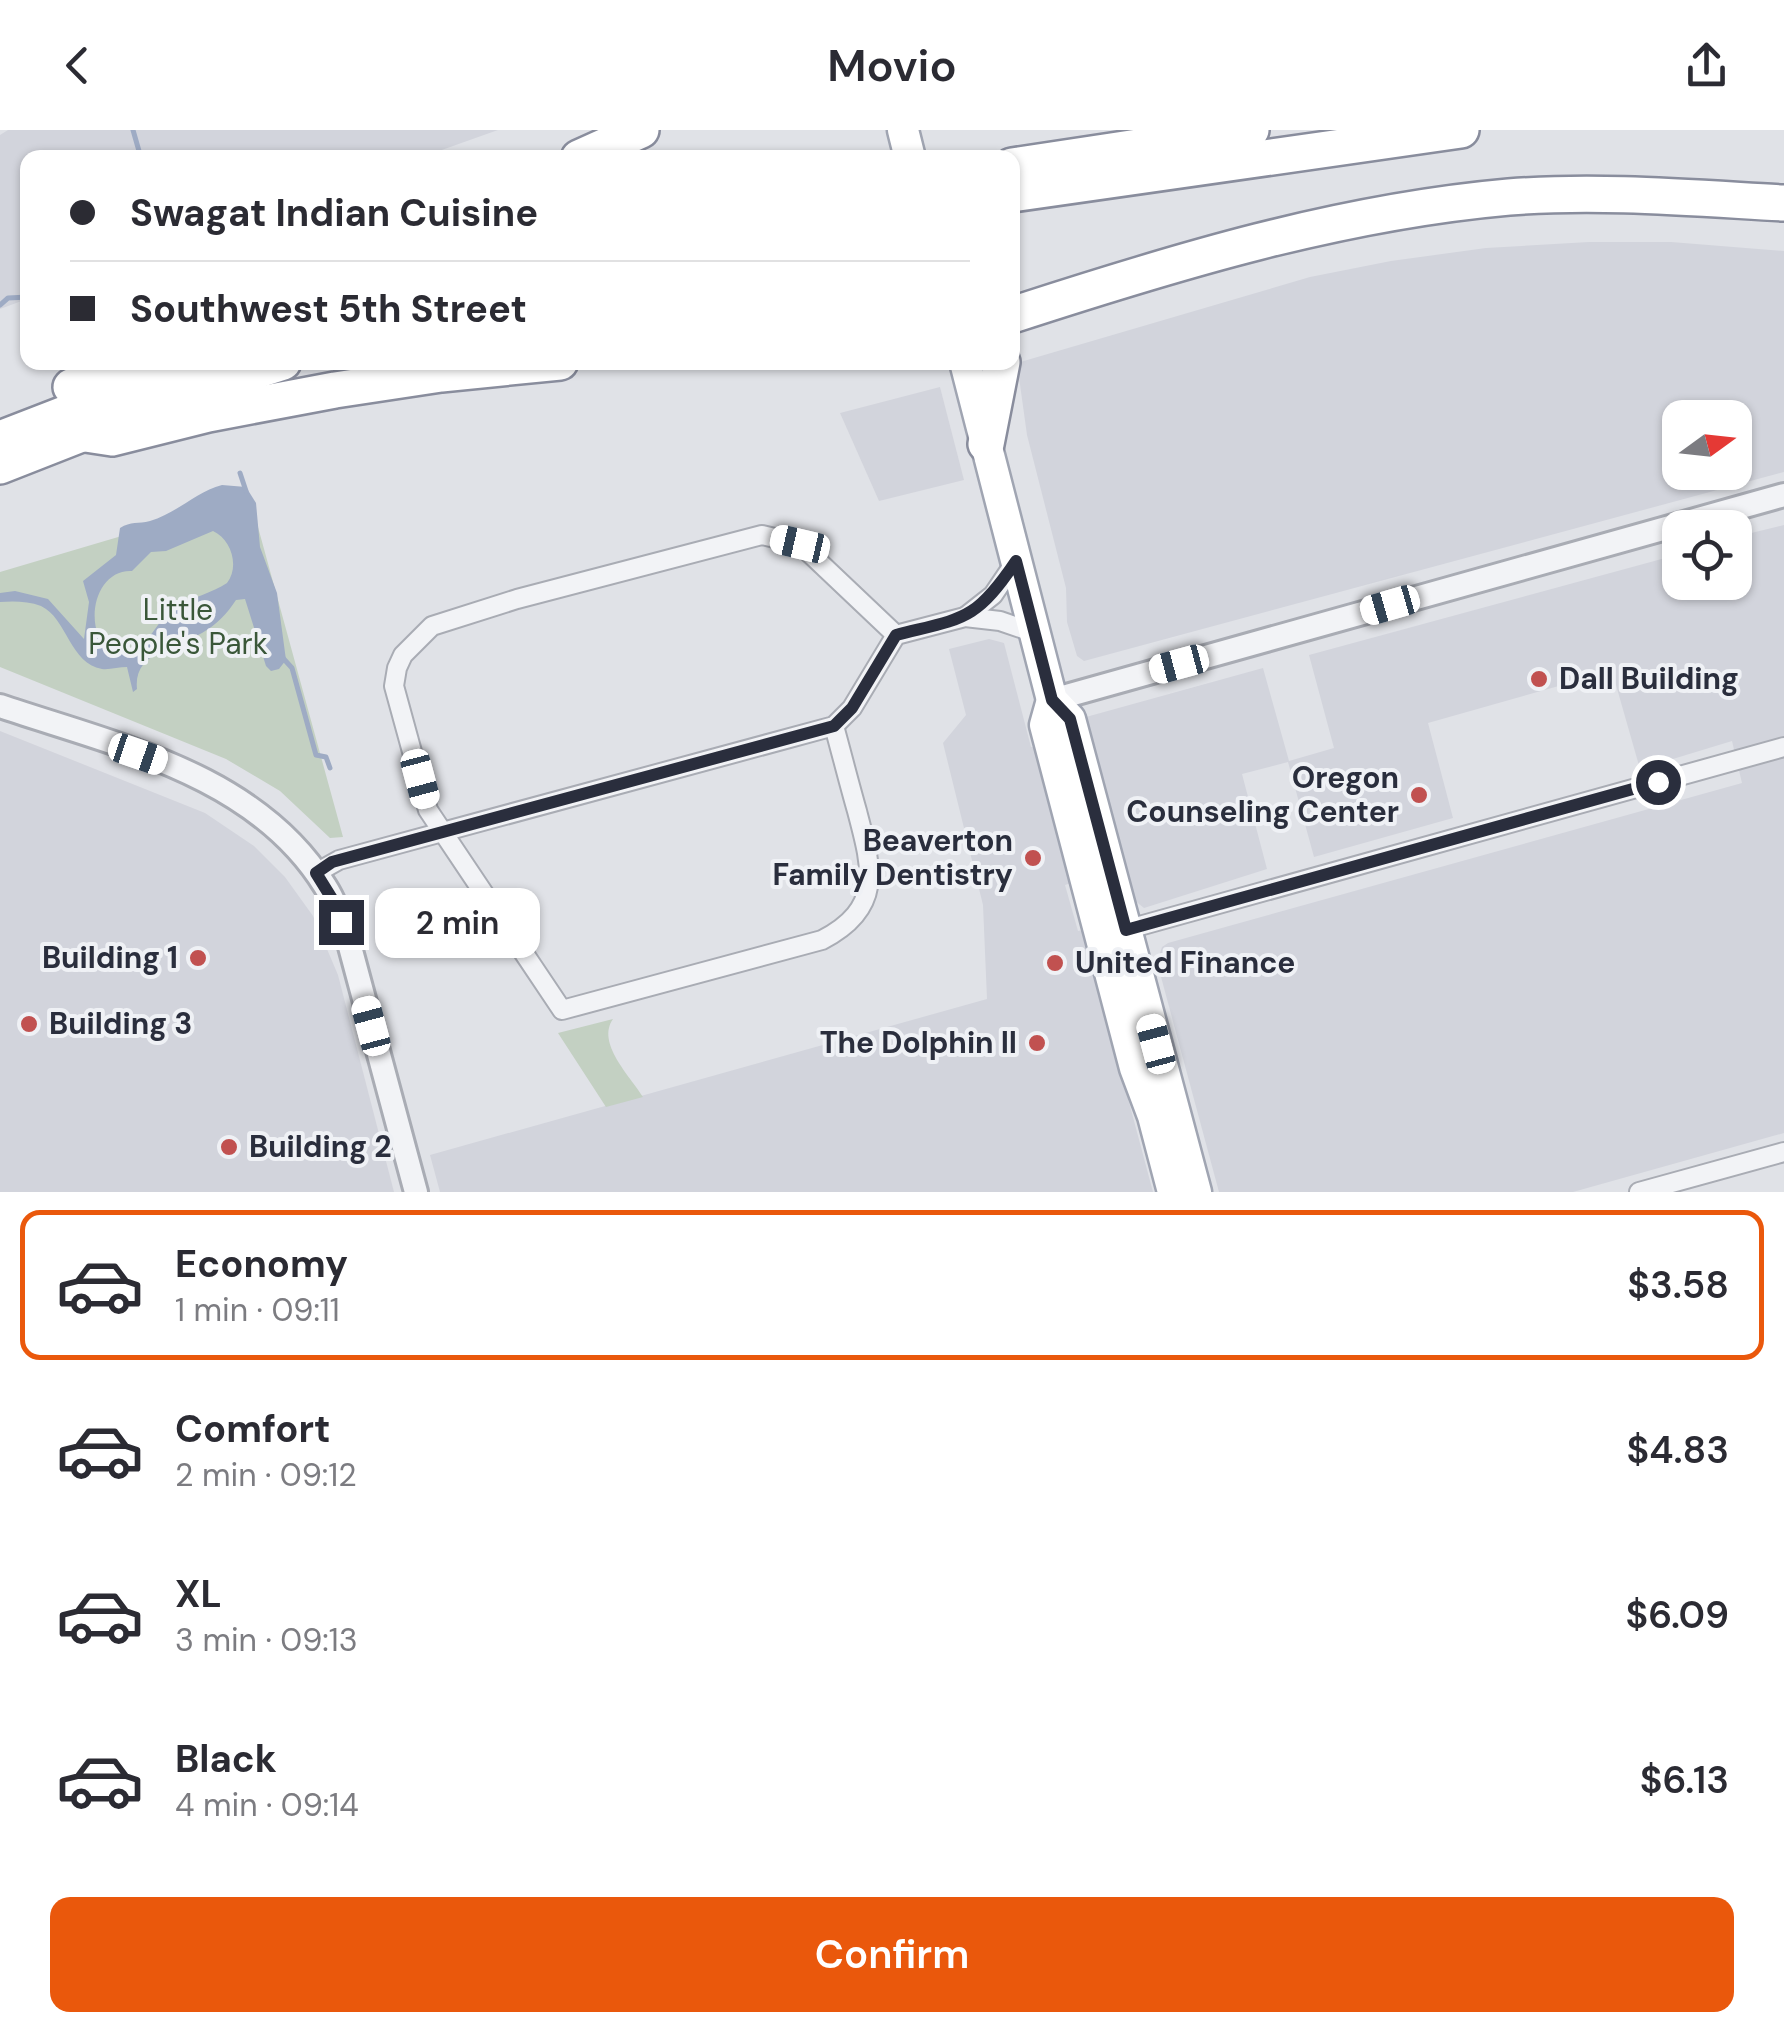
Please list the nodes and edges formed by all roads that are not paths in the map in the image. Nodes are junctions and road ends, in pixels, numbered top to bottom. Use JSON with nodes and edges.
{"nodes":[{"id":1,"x":641,"y":130,"type":"edge"},
{"id":2,"x":1251,"y":130,"type":"edge"},
{"id":3,"x":1461,"y":130,"type":"edge"},
{"id":4,"x":597,"y":150,"type":"edge"},
{"id":5,"x":1020,"y":165,"type":"edge"},
{"id":6,"x":1020,"y":193,"type":"edge"},
{"id":7,"x":1784,"y":203,"type":"edge"},
{"id":8,"x":1026,"y":311,"type":"edge"},
{"id":9,"x":108,"y":370,"type":"edge"},
{"id":10,"x":179,"y":370,"type":"edge"},
{"id":11,"x":257,"y":370,"type":"edge"},
{"id":12,"x":481,"y":370,"type":"edge"},
{"id":13,"x":967,"y":370,"type":"edge"},
{"id":14,"x":1000,"y":370,"type":"edge"},
{"id":15,"x":0,"y":420,"type":"edge"},
{"id":16,"x":79,"y":434,"type":"junction"},
{"id":17,"x":0,"y":439,"type":"edge"},
{"id":18,"x":986,"y":444,"type":"junction"},
{"id":19,"x":0,"y":466,"type":"edge"},
{"id":20,"x":1784,"y":494,"type":"edge"},
{"id":21,"x":1016,"y":561,"type":"junction"},
{"id":22,"x":965,"y":617,"type":"junction"},
{"id":23,"x":1034,"y":634,"type":"junction"},
{"id":24,"x":896,"y":635,"type":"junction"},
{"id":25,"x":1052,"y":700,"type":"junction"},
{"id":26,"x":0,"y":706,"type":"edge"},
{"id":27,"x":834,"y":726,"type":"junction"},
{"id":28,"x":1784,"y":747,"type":"edge"},
{"id":29,"x":442,"y":832,"type":"junction"},
{"id":30,"x":316,"y":873,"type":"junction"},
{"id":31,"x":1094,"y":910,"type":"junction"},
{"id":32,"x":1126,"y":930,"type":"junction"},
{"id":33,"x":1784,"y":1152,"type":"edge"},
{"id":34,"x":416,"y":1192,"type":"edge"},
{"id":35,"x":1173,"y":1192,"type":"edge"},
{"id":36,"x":1196,"y":1192,"type":"edge"},
{"id":37,"x":1639,"y":1192,"type":"edge"}],
"edges":[{"from":1,"to":4,"type":"highway"},
{"from":2,"to":5,"type":"highway"},
{"from":3,"to":6,"type":"highway"},
{"from":7,"to":8,"type":"highway"},
{"from":9,"to":15,"type":"highway"},
{"from":10,"to":17,"type":"highway"},
{"from":11,"to":16,"type":"highway"},
{"from":12,"to":16,"type":"highway"},
{"from":13,"to":18,"type":"main road"},
{"from":14,"to":18,"type":"highway"},
{"from":16,"to":19,"type":"highway"},
{"from":18,"to":21,"type":"main road"},
{"from":20,"to":25,"type":"street"},
{"from":21,"to":22,"type":"street"},
{"from":21,"to":23,"type":"main road"},
{"from":22,"to":23,"type":"street"},
{"from":22,"to":24,"type":"street"},
{"from":23,"to":25,"type":"main road"},
{"from":24,"to":27,"type":"street"},
{"from":24,"to":29,"type":"street"},
{"from":25,"to":31,"type":"main road"},
{"from":25,"to":32,"type":"main road"},
{"from":26,"to":30,"type":"street"},
{"from":27,"to":29,"type":"street"},
{"from":27,"to":29,"type":"street"},
{"from":28,"to":32,"type":"street"},
{"from":29,"to":30,"type":"street"},
{"from":30,"to":34,"type":"street"},
{"from":31,"to":32,"type":"main road"},
{"from":31,"to":35,"type":"main road"},
{"from":32,"to":36,"type":"main road"},
{"from":33,"to":37,"type":"street"}]}
